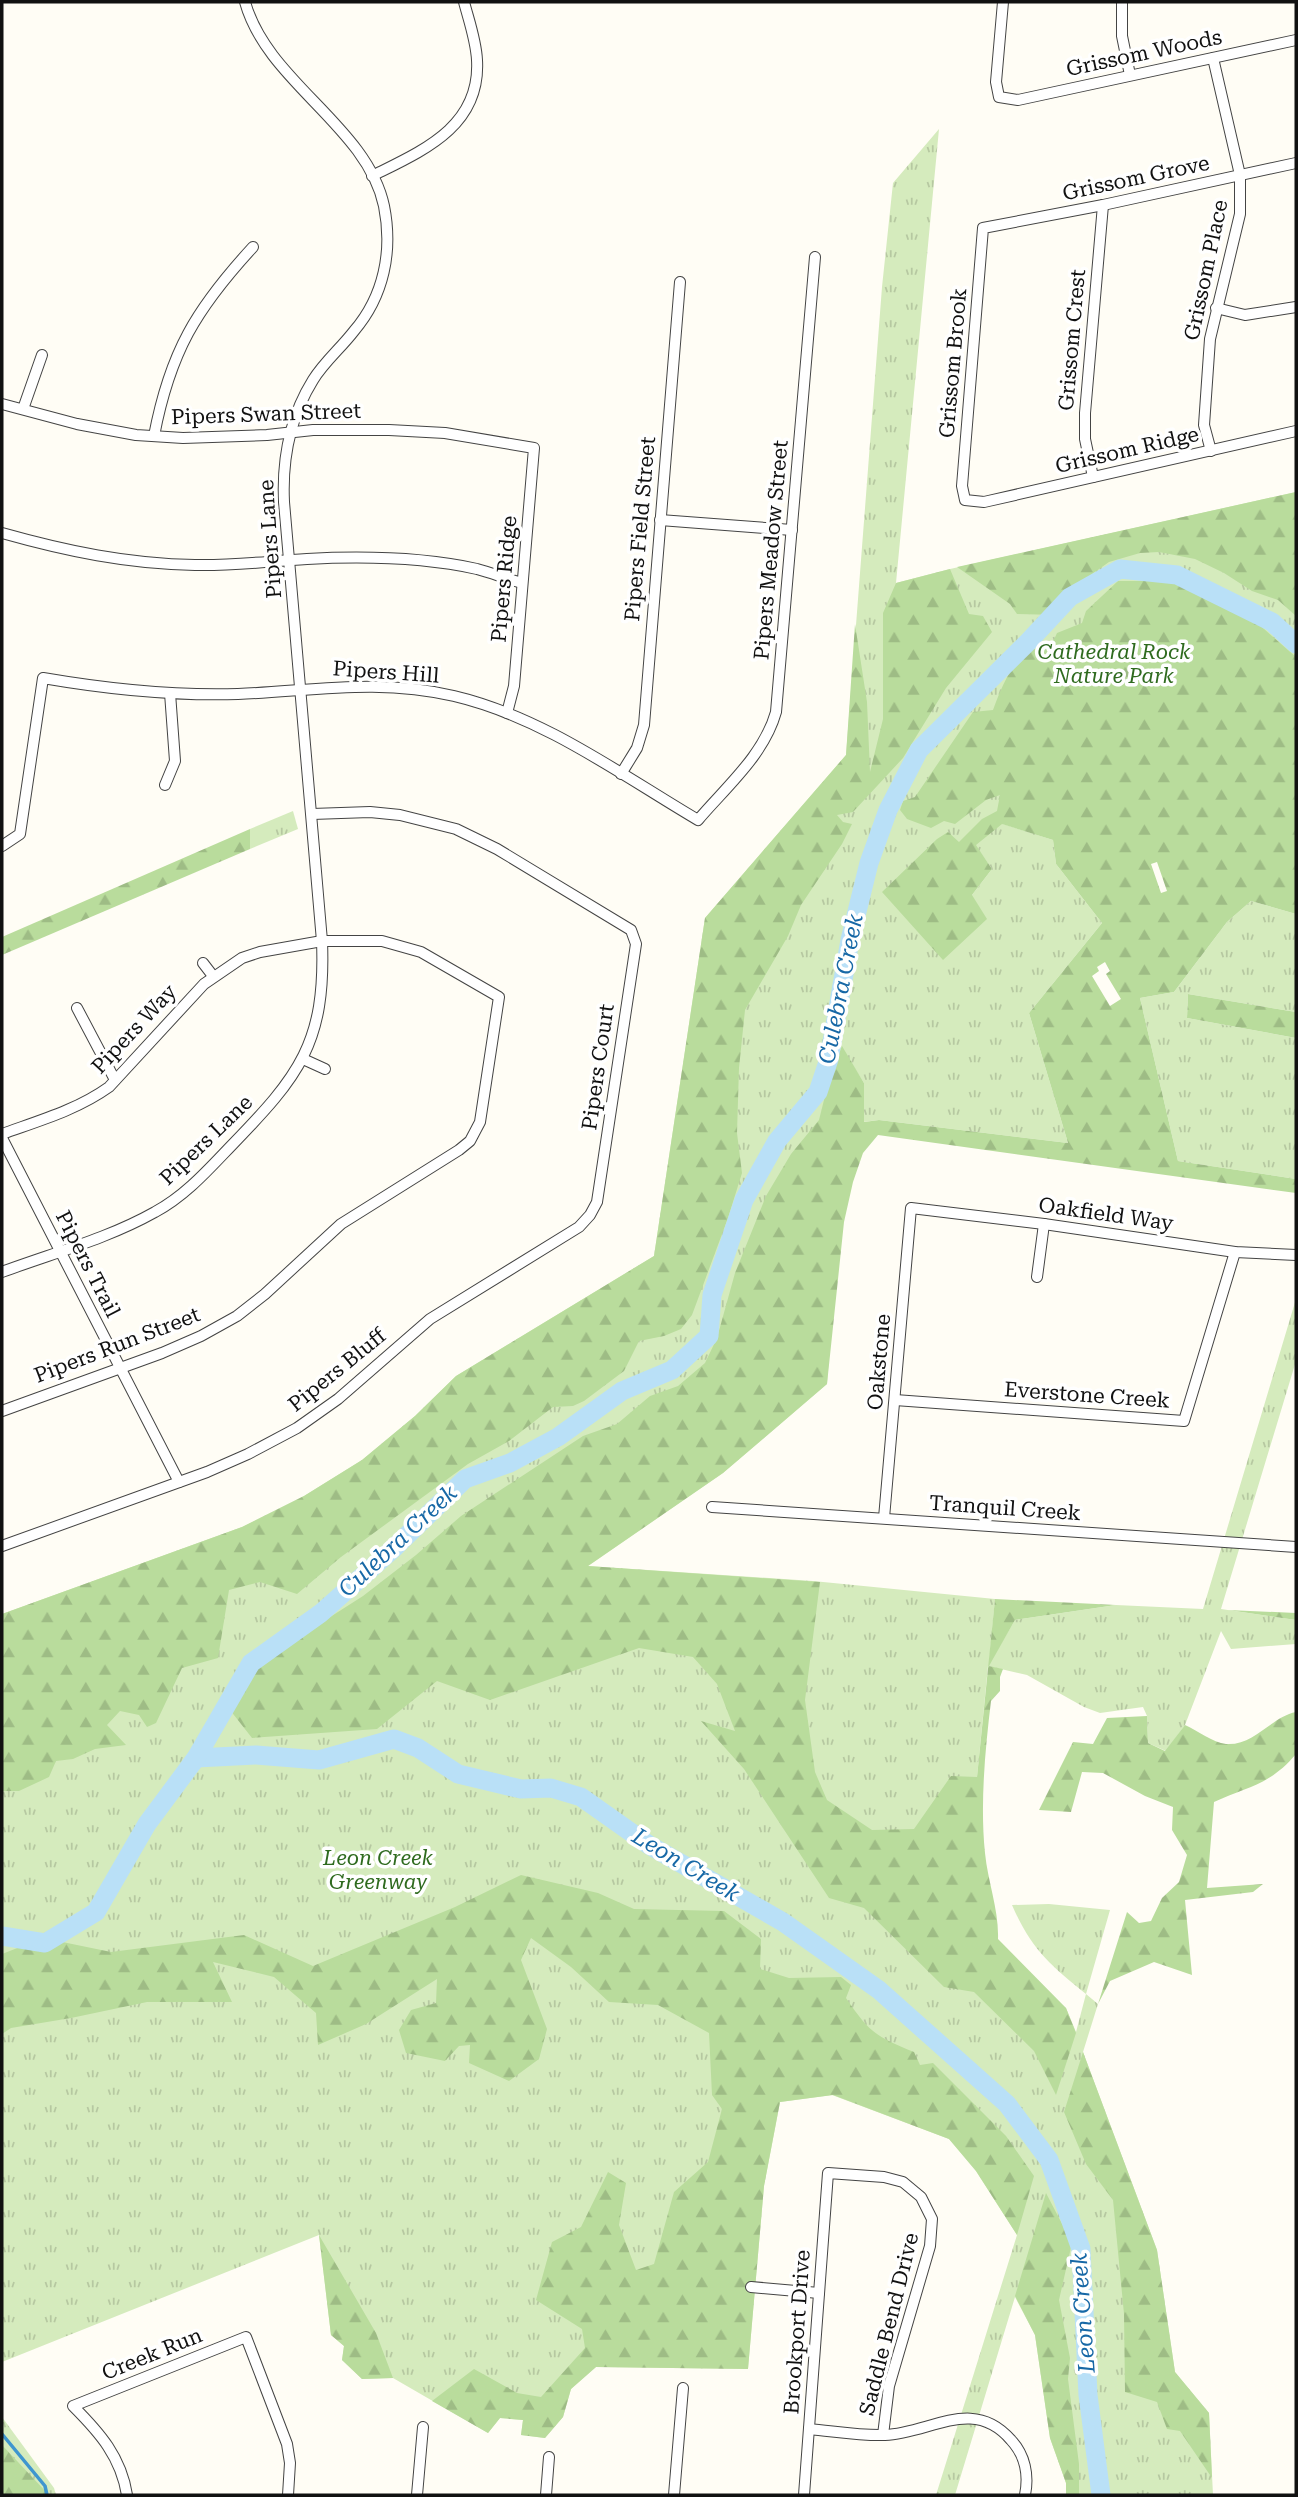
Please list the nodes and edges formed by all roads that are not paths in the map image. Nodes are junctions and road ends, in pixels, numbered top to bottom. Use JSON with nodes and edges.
{"nodes":[{"id":1,"x":245,"y":2,"type":"edge"},
{"id":2,"x":464,"y":2,"type":"edge"},
{"id":3,"x":1003,"y":2,"type":"edge"},
{"id":4,"x":1122,"y":2,"type":"edge"},
{"id":5,"x":1296,"y":40,"type":"edge"},
{"id":6,"x":1213,"y":58,"type":"junction"},
{"id":7,"x":1130,"y":75,"type":"junction"},
{"id":8,"x":1296,"y":163,"type":"edge"},
{"id":9,"x":1240,"y":175,"type":"junction"},
{"id":10,"x":372,"y":176,"type":"junction"},
{"id":11,"x":1102,"y":205,"type":"junction"},
{"id":12,"x":983,"y":228,"type":"joint"},
{"id":13,"x":253,"y":247,"type":"dead end"},
{"id":14,"x":815,"y":257,"type":"dead end"},
{"id":15,"x":680,"y":282,"type":"dead end"},
{"id":16,"x":1296,"y":307,"type":"edge"},
{"id":17,"x":1216,"y":308,"type":"junction"},
{"id":18,"x":42,"y":355,"type":"dead end"},
{"id":19,"x":2,"y":404,"type":"edge"},
{"id":20,"x":23,"y":409,"type":"junction"},
{"id":21,"x":1296,"y":431,"type":"edge"},
{"id":22,"x":290,"y":433,"type":"junction"},
{"id":23,"x":154,"y":436,"type":"junction"},
{"id":24,"x":534,"y":448,"type":"joint"},
{"id":25,"x":1211,"y":451,"type":"junction"},
{"id":26,"x":1093,"y":477,"type":"junction"},
{"id":27,"x":965,"y":500,"type":"joint"},
{"id":28,"x":660,"y":520,"type":"junction"},
{"id":29,"x":792,"y":530,"type":"junction"},
{"id":30,"x":2,"y":533,"type":"edge"},
{"id":31,"x":289,"y":561,"type":"junction"},
{"id":32,"x":523,"y":583,"type":"junction"},
{"id":33,"x":302,"y":688,"type":"junction"},
{"id":34,"x":170,"y":693,"type":"junction"},
{"id":35,"x":507,"y":713,"type":"junction"},
{"id":36,"x":621,"y":775,"type":"junction"},
{"id":37,"x":165,"y":785,"type":"dead end"},
{"id":38,"x":312,"y":814,"type":"junction"},
{"id":39,"x":698,"y":820,"type":"joint"},
{"id":40,"x":2,"y":846,"type":"edge"},
{"id":41,"x":322,"y":941,"type":"junction"},
{"id":42,"x":203,"y":963,"type":"dead end"},
{"id":43,"x":214,"y":976,"type":"junction"},
{"id":44,"x":78,"y":1008,"type":"dead end"},
{"id":45,"x":303,"y":1059,"type":"junction"},
{"id":46,"x":325,"y":1069,"type":"dead end"},
{"id":47,"x":115,"y":1080,"type":"junction"},
{"id":48,"x":476,"y":1132,"type":"joint"},
{"id":49,"x":2,"y":1136,"type":"edge"},
{"id":50,"x":911,"y":1208,"type":"joint"},
{"id":51,"x":594,"y":1209,"type":"joint"},
{"id":52,"x":1044,"y":1224,"type":"junction"},
{"id":53,"x":59,"y":1251,"type":"junction"},
{"id":54,"x":1235,"y":1252,"type":"junction"},
{"id":55,"x":1296,"y":1255,"type":"edge"},
{"id":56,"x":2,"y":1272,"type":"edge"},
{"id":57,"x":1037,"y":1277,"type":"dead end"},
{"id":58,"x":120,"y":1368,"type":"junction"},
{"id":59,"x":895,"y":1400,"type":"junction"},
{"id":60,"x":2,"y":1410,"type":"edge"},
{"id":61,"x":179,"y":1482,"type":"junction"},
{"id":62,"x":712,"y":1507,"type":"dead end"},
{"id":63,"x":884,"y":1518,"type":"junction"},
{"id":64,"x":2,"y":1546,"type":"edge"},
{"id":65,"x":1296,"y":1547,"type":"edge"},
{"id":66,"x":828,"y":2173,"type":"joint"},
{"id":67,"x":751,"y":2287,"type":"dead end"},
{"id":68,"x":819,"y":2293,"type":"junction"},
{"id":69,"x":683,"y":2388,"type":"dead end"},
{"id":70,"x":423,"y":2427,"type":"dead end"},
{"id":71,"x":809,"y":2429,"type":"junction"},
{"id":72,"x":883,"y":2435,"type":"junction"},
{"id":73,"x":549,"y":2457,"type":"dead end"},
{"id":74,"x":127,"y":2495,"type":"edge"},
{"id":75,"x":288,"y":2495,"type":"edge"},
{"id":76,"x":417,"y":2495,"type":"edge"},
{"id":77,"x":546,"y":2495,"type":"edge"},
{"id":78,"x":674,"y":2495,"type":"edge"},
{"id":79,"x":804,"y":2495,"type":"edge"},
{"id":80,"x":1025,"y":2495,"type":"edge"}],
"edges":[{"from":1,"to":10,"type":"street","name":"Pipers Lane"},
{"from":2,"to":10,"type":"street"},
{"from":3,"to":7,"type":"street","name":"Grissom Woods"},
{"from":4,"to":7,"type":"street"},
{"from":5,"to":6,"type":"street","name":"Grissom Woods"},
{"from":6,"to":7,"type":"street","name":"Grissom Woods"},
{"from":6,"to":9,"type":"street","name":"Grissom Place"},
{"from":8,"to":9,"type":"street","name":"Grissom Grove"},
{"from":9,"to":11,"type":"street","name":"Grissom Grove"},
{"from":9,"to":17,"type":"street","name":"Grissom Place"},
{"from":10,"to":22,"type":"street","name":"Pipers Lane"},
{"from":11,"to":12,"type":"street","name":"Grissom Grove"},
{"from":11,"to":26,"type":"street","name":"Grissom Crest"},
{"from":12,"to":27,"type":"street","name":"Grissom Brook"},
{"from":13,"to":23,"type":"street"},
{"from":14,"to":29,"type":"street","name":"Pipers Meadow Street"},
{"from":15,"to":28,"type":"street","name":"Pipers Field Street"},
{"from":16,"to":17,"type":"street"},
{"from":17,"to":25,"type":"street","name":"Grissom Place"},
{"from":18,"to":20,"type":"street"},
{"from":19,"to":20,"type":"street","name":"Pipers Swan Street"},
{"from":20,"to":23,"type":"street","name":"Pipers Swan Street"},
{"from":21,"to":25,"type":"street","name":"Grissom Ridge"},
{"from":22,"to":23,"type":"street","name":"Pipers Swan Street"},
{"from":22,"to":24,"type":"street","name":"Pipers Swan Street"},
{"from":22,"to":31,"type":"street","name":"Pipers Lane"},
{"from":24,"to":32,"type":"street","name":"Pipers Ridge"},
{"from":25,"to":26,"type":"street","name":"Grissom Ridge"},
{"from":26,"to":27,"type":"street","name":"Grissom Ridge"},
{"from":28,"to":29,"type":"street"},
{"from":28,"to":36,"type":"street","name":"Pipers Field Street"},
{"from":29,"to":39,"type":"street","name":"Pipers Meadow Street"},
{"from":30,"to":31,"type":"street"},
{"from":31,"to":32,"type":"street"},
{"from":31,"to":33,"type":"street","name":"Pipers Lane"},
{"from":32,"to":35,"type":"street","name":"Pipers Ridge"},
{"from":33,"to":34,"type":"street","name":"Pipers Hill"},
{"from":33,"to":35,"type":"street","name":"Pipers Hill"},
{"from":33,"to":38,"type":"street","name":"Pipers Lane"},
{"from":34,"to":37,"type":"street"},
{"from":34,"to":40,"type":"street","name":"Pipers Hill"},
{"from":35,"to":36,"type":"street","name":"Pipers Hill"},
{"from":36,"to":39,"type":"street","name":"Pipers Hill"},
{"from":38,"to":41,"type":"street","name":"Pipers Lane"},
{"from":38,"to":51,"type":"street","name":"Pipers Court"},
{"from":41,"to":43,"type":"street","name":"Pipers Way"},
{"from":41,"to":45,"type":"street","name":"Pipers Lane"},
{"from":41,"to":48,"type":"street","name":"Pipers Way"},
{"from":42,"to":43,"type":"street"},
{"from":43,"to":47,"type":"street","name":"Pipers Way"},
{"from":44,"to":47,"type":"street"},
{"from":45,"to":46,"type":"street"},
{"from":45,"to":53,"type":"street","name":"Pipers Lane"},
{"from":47,"to":49,"type":"street","name":"Pipers Way"},
{"from":48,"to":58,"type":"street","name":"Pipers Run Street"},
{"from":49,"to":53,"type":"street","name":"Pipers Trail"},
{"from":50,"to":52,"type":"street","name":"Oakfield Way"},
{"from":50,"to":59,"type":"street","name":"Oakstone"},
{"from":51,"to":61,"type":"street","name":"Pipers Bluff"},
{"from":52,"to":54,"type":"street","name":"Oakfield Way"},
{"from":52,"to":57,"type":"street"},
{"from":53,"to":56,"type":"street","name":"Pipers Lane"},
{"from":53,"to":58,"type":"street","name":"Pipers Trail"},
{"from":54,"to":55,"type":"street","name":"Oakfield Way"},
{"from":54,"to":59,"type":"street","name":"Everstone Creek"},
{"from":58,"to":60,"type":"street","name":"Pipers Run Street"},
{"from":58,"to":61,"type":"street","name":"Pipers Trail"},
{"from":59,"to":63,"type":"street","name":"Oakstone"},
{"from":61,"to":64,"type":"street","name":"Pipers Bluff"},
{"from":62,"to":63,"type":"street","name":"Tranquil Creek"},
{"from":63,"to":65,"type":"street","name":"Tranquil Creek"},
{"from":66,"to":68,"type":"street","name":"Brookport Drive"},
{"from":66,"to":72,"type":"street","name":"Saddle Bend Drive"},
{"from":67,"to":68,"type":"street"},
{"from":68,"to":71,"type":"street","name":"Brookport Drive"},
{"from":69,"to":78,"type":"street"},
{"from":70,"to":76,"type":"street"},
{"from":71,"to":72,"type":"street"},
{"from":71,"to":79,"type":"street","name":"Brookport Drive"},
{"from":72,"to":80,"type":"street"},
{"from":73,"to":77,"type":"street"},
{"from":74,"to":75,"type":"street","name":"Creek Run"}]}
